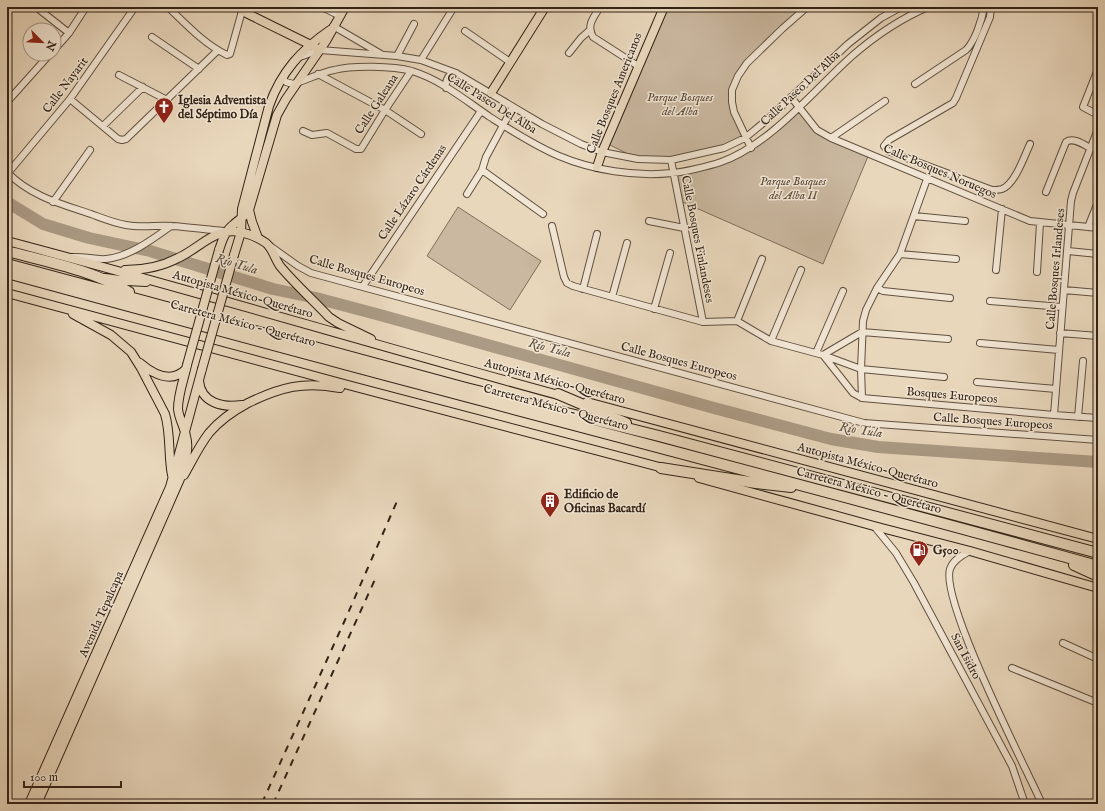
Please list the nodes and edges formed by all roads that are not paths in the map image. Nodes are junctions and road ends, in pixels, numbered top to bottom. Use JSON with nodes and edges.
{"nodes":[{"id":1,"x":36,"y":7,"type":"edge"},
{"id":2,"x":86,"y":7,"type":"edge"},
{"id":3,"x":136,"y":7,"type":"edge"},
{"id":4,"x":168,"y":7,"type":"edge"},
{"id":5,"x":322,"y":7,"type":"edge"},
{"id":6,"x":345,"y":7,"type":"edge"},
{"id":7,"x":454,"y":7,"type":"edge"},
{"id":8,"x":545,"y":7,"type":"edge"},
{"id":9,"x":600,"y":7,"type":"edge"},
{"id":10,"x":664,"y":7,"type":"edge"},
{"id":11,"x":807,"y":7,"type":"edge"},
{"id":12,"x":901,"y":7,"type":"edge"},
{"id":13,"x":928,"y":7,"type":"edge"},
{"id":14,"x":984,"y":7,"type":"edge"},
{"id":15,"x":991,"y":7,"type":"edge"},
{"id":16,"x":241,"y":8,"type":"edge"},
{"id":17,"x":340,"y":16,"type":"junction"},
{"id":18,"x":414,"y":24,"type":"dead end"},
{"id":19,"x":332,"y":27,"type":"junction"},
{"id":20,"x":590,"y":30,"type":"junction"},
{"id":21,"x":465,"y":31,"type":"dead end"},
{"id":22,"x":69,"y":34,"type":"junction"},
{"id":23,"x":152,"y":37,"type":"dead end"},
{"id":24,"x":62,"y":41,"type":"edge"},
{"id":25,"x":311,"y":45,"type":"junction"},
{"id":26,"x":217,"y":50,"type":"junction"},
{"id":27,"x":320,"y":50,"type":"junction"},
{"id":28,"x":569,"y":54,"type":"dead end"},
{"id":29,"x":383,"y":55,"type":"junction"},
{"id":30,"x":397,"y":56,"type":"junction"},
{"id":31,"x":297,"y":59,"type":"junction"},
{"id":32,"x":421,"y":60,"type":"junction"},
{"id":33,"x":43,"y":62,"type":"edge"},
{"id":34,"x":510,"y":62,"type":"junction"},
{"id":35,"x":638,"y":66,"type":"junction"},
{"id":36,"x":198,"y":69,"type":"junction"},
{"id":37,"x":1098,"y":69,"type":"edge"},
{"id":38,"x":411,"y":71,"type":"junction"},
{"id":39,"x":456,"y":73,"type":"junction"},
{"id":40,"x":284,"y":74,"type":"junction"},
{"id":41,"x":318,"y":74,"type":"junction"},
{"id":42,"x":119,"y":75,"type":"dead end"},
{"id":43,"x":297,"y":83,"type":"junction"},
{"id":44,"x":915,"y":84,"type":"dead end"},
{"id":45,"x":143,"y":87,"type":"junction"},
{"id":46,"x":446,"y":88,"type":"junction"},
{"id":47,"x":491,"y":93,"type":"junction"},
{"id":48,"x":791,"y":97,"type":"junction"},
{"id":49,"x":70,"y":99,"type":"junction"},
{"id":50,"x":167,"y":100,"type":"junction"},
{"id":51,"x":885,"y":101,"type":"dead end"},
{"id":52,"x":7,"y":102,"type":"edge"},
{"id":53,"x":799,"y":106,"type":"junction"},
{"id":54,"x":514,"y":107,"type":"junction"},
{"id":55,"x":385,"y":110,"type":"junction"},
{"id":56,"x":481,"y":111,"type":"junction"},
{"id":57,"x":1098,"y":115,"type":"edge"},
{"id":58,"x":503,"y":125,"type":"junction"},
{"id":59,"x":103,"y":126,"type":"junction"},
{"id":60,"x":1098,"y":128,"type":"edge"},
{"id":61,"x":304,"y":131,"type":"dead end"},
{"id":62,"x":421,"y":134,"type":"dead end"},
{"id":63,"x":745,"y":138,"type":"junction"},
{"id":64,"x":832,"y":138,"type":"junction"},
{"id":65,"x":1030,"y":144,"type":"dead end"},
{"id":66,"x":751,"y":148,"type":"junction"},
{"id":67,"x":1090,"y":148,"type":"junction"},
{"id":68,"x":90,"y":150,"type":"dead end"},
{"id":69,"x":602,"y":152,"type":"junction"},
{"id":70,"x":671,"y":160,"type":"junction"},
{"id":71,"x":597,"y":167,"type":"junction"},
{"id":72,"x":482,"y":170,"type":"junction"},
{"id":73,"x":8,"y":173,"type":"edge"},
{"id":74,"x":673,"y":174,"type":"junction"},
{"id":75,"x":927,"y":179,"type":"junction"},
{"id":76,"x":1046,"y":192,"type":"dead end"},
{"id":77,"x":468,"y":194,"type":"dead end"},
{"id":78,"x":53,"y":202,"type":"junction"},
{"id":79,"x":1098,"y":202,"type":"edge"},
{"id":80,"x":1002,"y":209,"type":"junction"},
{"id":81,"x":249,"y":210,"type":"junction"},
{"id":82,"x":543,"y":214,"type":"dead end"},
{"id":83,"x":914,"y":216,"type":"junction"},
{"id":84,"x":242,"y":219,"type":"junction"},
{"id":85,"x":649,"y":221,"type":"dead end"},
{"id":86,"x":965,"y":221,"type":"dead end"},
{"id":87,"x":1040,"y":223,"type":"junction"},
{"id":88,"x":171,"y":226,"type":"junction"},
{"id":89,"x":552,"y":226,"type":"dead end"},
{"id":90,"x":1069,"y":226,"type":"junction"},
{"id":91,"x":1088,"y":227,"type":"junction"},
{"id":92,"x":684,"y":228,"type":"junction"},
{"id":93,"x":1098,"y":228,"type":"edge"},
{"id":94,"x":227,"y":231,"type":"junction"},
{"id":95,"x":241,"y":232,"type":"junction"},
{"id":96,"x":597,"y":234,"type":"dead end"},
{"id":97,"x":258,"y":238,"type":"junction"},
{"id":98,"x":7,"y":241,"type":"edge"},
{"id":99,"x":627,"y":243,"type":"dead end"},
{"id":100,"x":268,"y":244,"type":"junction"},
{"id":101,"x":7,"y":251,"type":"edge"},
{"id":102,"x":1068,"y":251,"type":"junction"},
{"id":103,"x":670,"y":252,"type":"dead end"},
{"id":104,"x":900,"y":254,"type":"junction"},
{"id":105,"x":1098,"y":254,"type":"edge"},
{"id":106,"x":67,"y":257,"type":"junction"},
{"id":107,"x":762,"y":259,"type":"dead end"},
{"id":108,"x":956,"y":259,"type":"dead end"},
{"id":109,"x":7,"y":264,"type":"edge"},
{"id":110,"x":115,"y":270,"type":"junction"},
{"id":111,"x":801,"y":270,"type":"dead end"},
{"id":112,"x":996,"y":270,"type":"dead end"},
{"id":113,"x":1037,"y":272,"type":"dead end"},
{"id":114,"x":7,"y":273,"type":"edge"},
{"id":115,"x":91,"y":275,"type":"junction"},
{"id":116,"x":158,"y":283,"type":"junction"},
{"id":117,"x":363,"y":286,"type":"junction"},
{"id":118,"x":877,"y":288,"type":"junction"},
{"id":119,"x":583,"y":289,"type":"junction"},
{"id":120,"x":1064,"y":290,"type":"junction"},
{"id":121,"x":843,"y":291,"type":"dead end"},
{"id":122,"x":7,"y":293,"type":"edge"},
{"id":123,"x":1098,"y":293,"type":"edge"},
{"id":124,"x":612,"y":297,"type":"junction"},
{"id":125,"x":950,"y":298,"type":"dead end"},
{"id":126,"x":139,"y":299,"type":"junction"},
{"id":127,"x":990,"y":301,"type":"dead end"},
{"id":128,"x":1062,"y":307,"type":"junction"},
{"id":129,"x":62,"y":308,"type":"junction"},
{"id":130,"x":654,"y":308,"type":"junction"},
{"id":131,"x":736,"y":321,"type":"junction"},
{"id":132,"x":703,"y":322,"type":"junction"},
{"id":133,"x":862,"y":332,"type":"junction"},
{"id":134,"x":1060,"y":333,"type":"junction"},
{"id":135,"x":1098,"y":336,"type":"edge"},
{"id":136,"x":948,"y":339,"type":"dead end"},
{"id":137,"x":771,"y":341,"type":"junction"},
{"id":138,"x":980,"y":343,"type":"dead end"},
{"id":139,"x":392,"y":349,"type":"junction"},
{"id":140,"x":1058,"y":350,"type":"junction"},
{"id":141,"x":816,"y":353,"type":"junction"},
{"id":142,"x":823,"y":356,"type":"junction"},
{"id":143,"x":136,"y":360,"type":"junction"},
{"id":144,"x":1083,"y":361,"type":"dead end"},
{"id":145,"x":187,"y":367,"type":"junction"},
{"id":146,"x":861,"y":369,"type":"junction"},
{"id":147,"x":944,"y":377,"type":"dead end"},
{"id":148,"x":199,"y":380,"type":"junction"},
{"id":149,"x":977,"y":382,"type":"dead end"},
{"id":150,"x":1056,"y":389,"type":"junction"},
{"id":151,"x":558,"y":394,"type":"junction"},
{"id":152,"x":386,"y":396,"type":"junction"},
{"id":153,"x":862,"y":398,"type":"junction"},
{"id":154,"x":248,"y":403,"type":"junction"},
{"id":155,"x":1054,"y":416,"type":"junction"},
{"id":156,"x":1078,"y":417,"type":"junction"},
{"id":157,"x":1098,"y":418,"type":"edge"},
{"id":158,"x":185,"y":432,"type":"junction"},
{"id":159,"x":660,"y":436,"type":"junction"},
{"id":160,"x":1098,"y":440,"type":"edge"},
{"id":161,"x":661,"y":468,"type":"junction"},
{"id":162,"x":173,"y":478,"type":"junction"},
{"id":163,"x":813,"y":488,"type":"junction"},
{"id":164,"x":176,"y":489,"type":"junction"},
{"id":165,"x":874,"y":526,"type":"junction"},
{"id":166,"x":1098,"y":539,"type":"edge"},
{"id":167,"x":1038,"y":549,"type":"junction"},
{"id":168,"x":970,"y":551,"type":"junction"},
{"id":169,"x":1098,"y":553,"type":"edge"},
{"id":170,"x":1098,"y":566,"type":"edge"},
{"id":171,"x":1098,"y":576,"type":"edge"},
{"id":172,"x":1098,"y":588,"type":"edge"},
{"id":173,"x":1063,"y":643,"type":"dead end"},
{"id":174,"x":1098,"y":660,"type":"edge"},
{"id":175,"x":1012,"y":668,"type":"dead end"},
{"id":176,"x":1098,"y":703,"type":"edge"},
{"id":177,"x":29,"y":804,"type":"edge"},
{"id":178,"x":37,"y":804,"type":"edge"},
{"id":179,"x":1025,"y":804,"type":"edge"},
{"id":180,"x":1042,"y":804,"type":"edge"}],
"edges":[{"from":1,"to":22,"type":"street"},
{"from":2,"to":22,"type":"street"},
{"from":3,"to":49,"type":"street","name":"Calle Nayarit"},
{"from":4,"to":26,"type":"street"},
{"from":5,"to":17,"type":"street"},
{"from":6,"to":17,"type":"main road"},
{"from":7,"to":32,"type":"street"},
{"from":8,"to":34,"type":"main road"},
{"from":9,"to":20,"type":"street"},
{"from":10,"to":35,"type":"main road","name":"Calle Bosques Americanos"},
{"from":11,"to":63,"type":"street"},
{"from":12,"to":48,"type":"street","name":"Calle Paseo Del Alba"},
{"from":13,"to":53,"type":"street","name":"Calle Paseo Del Alba"},
{"from":14,"to":44,"type":"street"},
{"from":15,"to":65,"type":"street"},
{"from":16,"to":25,"type":"main road"},
{"from":16,"to":26,"type":"street"},
{"from":17,"to":19,"type":"main road"},
{"from":18,"to":30,"type":"street"},
{"from":19,"to":25,"type":"main road"},
{"from":19,"to":27,"type":"main road"},
{"from":19,"to":29,"type":"street"},
{"from":20,"to":28,"type":"street"},
{"from":20,"to":35,"type":"street"},
{"from":21,"to":34,"type":"street"},
{"from":22,"to":24,"type":"street"},
{"from":23,"to":36,"type":"street"},
{"from":25,"to":27,"type":"main road"},
{"from":25,"to":31,"type":"main road"},
{"from":26,"to":36,"type":"street"},
{"from":27,"to":29,"type":"street","name":"Calle Paseo Del Alba"},
{"from":27,"to":31,"type":"street","name":"Calle Paseo Del Alba"},
{"from":27,"to":43,"type":"main road"},
{"from":29,"to":30,"type":"street","name":"Calle Paseo Del Alba"},
{"from":30,"to":32,"type":"street","name":"Calle Paseo Del Alba"},
{"from":31,"to":40,"type":"main road"},
{"from":32,"to":39,"type":"street","name":"Calle Paseo Del Alba"},
{"from":33,"to":52,"type":"street"},
{"from":34,"to":47,"type":"main road"},
{"from":35,"to":69,"type":"main road","name":"Calle Bosques Americanos"},
{"from":36,"to":50,"type":"street"},
{"from":37,"to":57,"type":"street"},
{"from":38,"to":41,"type":"street","name":"Calle Paseo Del Alba"},
{"from":38,"to":46,"type":"street","name":"Calle Paseo Del Alba"},
{"from":38,"to":55,"type":"street","name":"Calle Galeana"},
{"from":39,"to":46,"type":"street"},
{"from":39,"to":47,"type":"street","name":"Calle Paseo Del Alba"},
{"from":40,"to":43,"type":"street"},
{"from":40,"to":84,"type":"main road"},
{"from":41,"to":43,"type":"street","name":"Calle Paseo Del Alba"},
{"from":41,"to":55,"type":"street"},
{"from":42,"to":45,"type":"street"},
{"from":43,"to":81,"type":"main road"},
{"from":45,"to":50,"type":"street"},
{"from":45,"to":59,"type":"street"},
{"from":46,"to":56,"type":"street","name":"Calle Paseo Del Alba"},
{"from":47,"to":54,"type":"street","name":"Calle Paseo Del Alba"},
{"from":48,"to":53,"type":"street","name":"Calle Bosques Noruegos"},
{"from":48,"to":63,"type":"street","name":"Calle Paseo Del Alba"},
{"from":49,"to":59,"type":"street"},
{"from":49,"to":73,"type":"street","name":"Calle Nayarit"},
{"from":50,"to":59,"type":"street"},
{"from":51,"to":64,"type":"street"},
{"from":53,"to":64,"type":"street","name":"Calle Bosques Noruegos"},
{"from":53,"to":66,"type":"street","name":"Calle Paseo Del Alba"},
{"from":54,"to":58,"type":"street"},
{"from":54,"to":69,"type":"street","name":"Calle Paseo Del Alba"},
{"from":55,"to":61,"type":"street","name":"Calle Galeana"},
{"from":55,"to":62,"type":"street"},
{"from":56,"to":58,"type":"street","name":"Calle Paseo Del Alba"},
{"from":56,"to":117,"type":"street","name":"Calle Lázaro Cárdenas"},
{"from":58,"to":71,"type":"street","name":"Calle Paseo Del Alba"},
{"from":58,"to":72,"type":"street"},
{"from":60,"to":67,"type":"street","name":"Calle Bosques Irlandeses"},
{"from":63,"to":66,"type":"street"},
{"from":63,"to":70,"type":"street","name":"Calle Paseo Del Alba"},
{"from":64,"to":75,"type":"street","name":"Calle Bosques Noruegos"},
{"from":66,"to":74,"type":"street","name":"Calle Paseo Del Alba"},
{"from":67,"to":76,"type":"street"},
{"from":67,"to":90,"type":"street","name":"Calle Bosques Irlandeses"},
{"from":68,"to":78,"type":"street"},
{"from":69,"to":70,"type":"street","name":"Calle Paseo Del Alba"},
{"from":69,"to":71,"type":"main road","name":"Calle Bosques Americanos"},
{"from":70,"to":74,"type":"street","name":"Calle Bosques Finlandeses"},
{"from":71,"to":74,"type":"street","name":"Calle Paseo Del Alba"},
{"from":72,"to":77,"type":"street"},
{"from":72,"to":82,"type":"street"},
{"from":73,"to":78,"type":"street"},
{"from":74,"to":92,"type":"street","name":"Calle Bosques Finlandeses"},
{"from":75,"to":80,"type":"street","name":"Calle Bosques Noruegos"},
{"from":75,"to":83,"type":"street"},
{"from":78,"to":88,"type":"street"},
{"from":79,"to":91,"type":"street"},
{"from":80,"to":87,"type":"street","name":"Calle Bosques Noruegos"},
{"from":80,"to":112,"type":"street"},
{"from":81,"to":84,"type":"main road"},
{"from":81,"to":97,"type":"main road"},
{"from":83,"to":86,"type":"street"},
{"from":83,"to":104,"type":"street"},
{"from":84,"to":94,"type":"main road"},
{"from":84,"to":95,"type":"main road"},
{"from":85,"to":92,"type":"street"},
{"from":87,"to":90,"type":"street","name":"Calle Bosques Noruegos"},
{"from":87,"to":113,"type":"street"},
{"from":88,"to":94,"type":"street"},
{"from":88,"to":106,"type":"street"},
{"from":89,"to":119,"type":"street"},
{"from":90,"to":91,"type":"street","name":"Calle Bosques Noruegos"},
{"from":90,"to":102,"type":"street","name":"Calle Bosques Irlandeses"},
{"from":91,"to":93,"type":"street","name":"Calle Bosques Noruegos"},
{"from":92,"to":132,"type":"street","name":"Calle Bosques Finlandeses"},
{"from":94,"to":95,"type":"main road"},
{"from":94,"to":110,"type":"main road"},
{"from":94,"to":145,"type":"main road","bridge":true},
{"from":95,"to":97,"type":"main road"},
{"from":95,"to":148,"type":"main road","name":"Avenida Tepalcapa","bridge":true},
{"from":96,"to":119,"type":"street"},
{"from":97,"to":100,"type":"main road"},
{"from":98,"to":106,"type":"main road","name":"Autopista México-Querétaro"},
{"from":99,"to":124,"type":"street"},
{"from":100,"to":117,"type":"street","name":"Calle Bosques Europeos"},
{"from":100,"to":139,"type":"main road"},
{"from":101,"to":115,"type":"highway"},
{"from":102,"to":105,"type":"street"},
{"from":102,"to":120,"type":"street","name":"Calle Bosques Irlandeses"},
{"from":103,"to":130,"type":"street"},
{"from":104,"to":108,"type":"street"},
{"from":104,"to":118,"type":"street"},
{"from":106,"to":110,"type":"main road","name":"Autopista México-Querétaro"},
{"from":107,"to":131,"type":"street"},
{"from":109,"to":126,"type":"highway","name":"Carretera México - Querétaro"},
{"from":110,"to":116,"type":"main road","name":"Autopista México-Querétaro"},
{"from":111,"to":137,"type":"street"},
{"from":114,"to":163,"type":"highway","name":"Carretera México - Querétaro"},
{"from":115,"to":116,"type":"main road"},
{"from":115,"to":126,"type":"highway"},
{"from":116,"to":139,"type":"main road","name":"Autopista México-Querétaro"},
{"from":117,"to":160,"type":"street","name":"Calle Bosques Europeos"},
{"from":118,"to":125,"type":"street"},
{"from":118,"to":133,"type":"street"},
{"from":119,"to":124,"type":"street"},
{"from":120,"to":123,"type":"street"},
{"from":120,"to":128,"type":"street","name":"Calle Bosques Irlandeses"},
{"from":121,"to":141,"type":"street"},
{"from":122,"to":129,"type":"main road"},
{"from":124,"to":130,"type":"street"},
{"from":126,"to":159,"type":"highway","name":"Carretera México - Querétaro"},
{"from":127,"to":128,"type":"street"},
{"from":128,"to":134,"type":"street","name":"Calle Bosques Irlandeses"},
{"from":129,"to":143,"type":"main road"},
{"from":129,"to":152,"type":"main road"},
{"from":130,"to":132,"type":"street"},
{"from":131,"to":132,"type":"street"},
{"from":131,"to":137,"type":"street"},
{"from":133,"to":136,"type":"street"},
{"from":133,"to":142,"type":"street"},
{"from":133,"to":146,"type":"street"},
{"from":134,"to":135,"type":"street"},
{"from":134,"to":140,"type":"street","name":"Calle Bosques Irlandeses"},
{"from":137,"to":141,"type":"street"},
{"from":138,"to":140,"type":"street"},
{"from":139,"to":151,"type":"main road","name":"Autopista México-Querétaro"},
{"from":140,"to":150,"type":"street","name":"Calle Bosques Irlandeses"},
{"from":141,"to":142,"type":"street"},
{"from":142,"to":146,"type":"street"},
{"from":142,"to":153,"type":"street"},
{"from":143,"to":145,"type":"main road"},
{"from":143,"to":162,"type":"main road"},
{"from":144,"to":156,"type":"street"},
{"from":145,"to":158,"type":"main road","name":"Avenida Tepalcapa"},
{"from":146,"to":147,"type":"street"},
{"from":146,"to":153,"type":"street"},
{"from":148,"to":154,"type":"main road"},
{"from":148,"to":158,"type":"main road","name":"Avenida Tepalcapa"},
{"from":149,"to":150,"type":"street"},
{"from":150,"to":155,"type":"street","name":"Calle Bosques Irlandeses"},
{"from":151,"to":159,"type":"highway"},
{"from":151,"to":166,"type":"main road","name":"Autopista México-Querétaro"},
{"from":152,"to":154,"type":"main road"},
{"from":152,"to":161,"type":"main road"},
{"from":153,"to":155,"type":"street","name":"Bosques Europeos"},
{"from":154,"to":164,"type":"main road"},
{"from":155,"to":156,"type":"street","name":"Bosques Europeos"},
{"from":156,"to":157,"type":"street","name":"Bosques Europeos"},
{"from":158,"to":162,"type":"main road","name":"Avenida Tepalcapa"},
{"from":158,"to":164,"type":"main road","name":"Avenida Tepalcapa"},
{"from":159,"to":169,"type":"highway","name":"Carretera México - Querétaro"},
{"from":161,"to":163,"type":"highway"},
{"from":161,"to":165,"type":"main road"},
{"from":162,"to":177,"type":"main road","name":"Avenida Tepalcapa"},
{"from":163,"to":167,"type":"highway","name":"Carretera México - Querétaro"},
{"from":164,"to":178,"type":"main road","name":"Avenida Tepalcapa"},
{"from":165,"to":168,"type":"main road"},
{"from":165,"to":179,"type":"street","name":"San Isidro"},
{"from":167,"to":170,"type":"highway","name":"Carretera México - Querétaro"},
{"from":167,"to":171,"type":"highway"},
{"from":168,"to":172,"type":"main road"},
{"from":168,"to":180,"type":"street","name":"San Isidro"},
{"from":173,"to":174,"type":"street"},
{"from":175,"to":176,"type":"street"}]}
